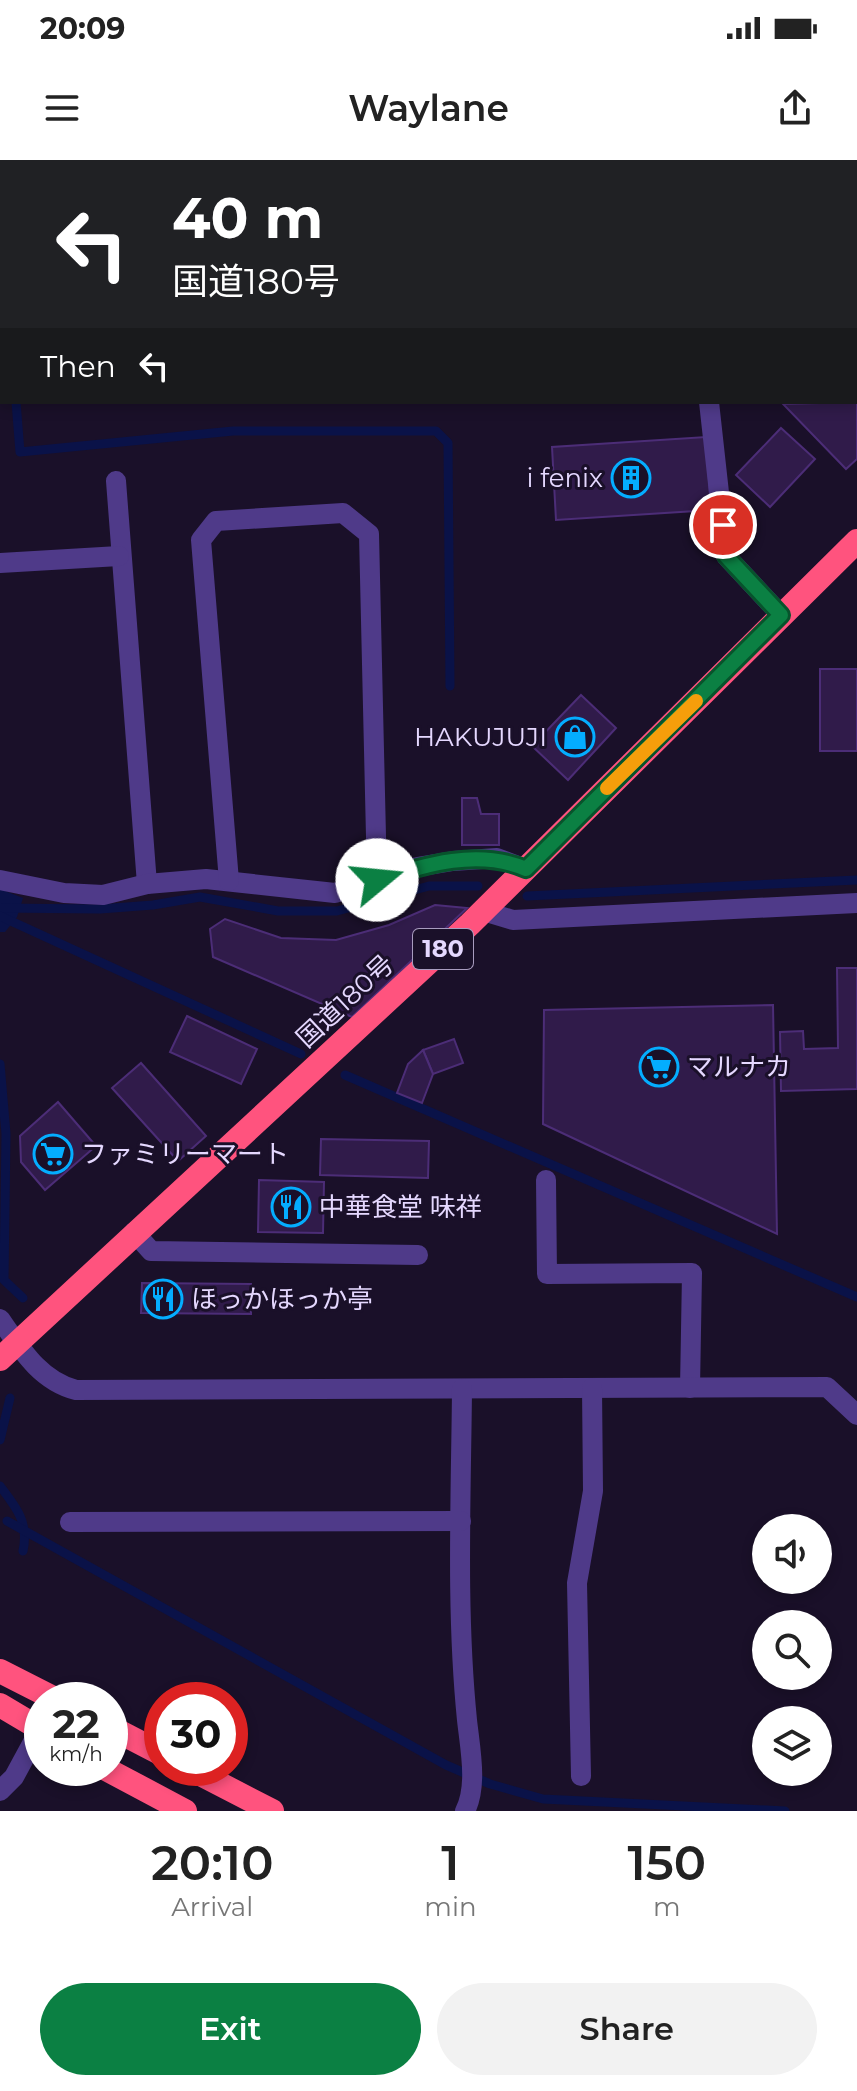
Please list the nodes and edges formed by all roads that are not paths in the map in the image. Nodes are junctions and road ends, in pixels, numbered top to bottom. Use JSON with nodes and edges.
{"nodes":[{"id":1,"x":709,"y":404,"type":"edge"},
{"id":2,"x":116,"y":481,"type":"dead end"},
{"id":3,"x":857,"y":541,"type":"edge"},
{"id":4,"x":119,"y":556,"type":"junction"},
{"id":5,"x":0,"y":563,"type":"edge"},
{"id":6,"x":781,"y":615,"type":"junction"},
{"id":7,"x":526,"y":869,"type":"junction"},
{"id":8,"x":0,"y":880,"type":"edge"},
{"id":9,"x":377,"y":880,"type":"junction"},
{"id":10,"x":229,"y":881,"type":"junction"},
{"id":11,"x":147,"y":884,"type":"junction"},
{"id":12,"x":857,"y":903,"type":"edge"},
{"id":13,"x":483,"y":911,"type":"junction"},
{"id":14,"x":546,"y":1180,"type":"dead end"},
{"id":15,"x":134,"y":1232,"type":"junction"},
{"id":16,"x":418,"y":1255,"type":"dead end"},
{"id":17,"x":0,"y":1319,"type":"edge"},
{"id":18,"x":8,"y":1351,"type":"edge"},
{"id":19,"x":592,"y":1388,"type":"junction"},
{"id":20,"x":690,"y":1388,"type":"junction"},
{"id":21,"x":462,"y":1389,"type":"junction"},
{"id":22,"x":857,"y":1415,"type":"edge"},
{"id":23,"x":461,"y":1521,"type":"junction"},
{"id":24,"x":70,"y":1522,"type":"dead end"},
{"id":25,"x":0,"y":1671,"type":"edge"},
{"id":26,"x":24,"y":1683,"type":"edge"},
{"id":27,"x":0,"y":1705,"type":"edge"},
{"id":28,"x":24,"y":1719,"type":"edge"},
{"id":29,"x":24,"y":1759,"type":"edge"},
{"id":30,"x":581,"y":1776,"type":"dead end"},
{"id":31,"x":128,"y":1781,"type":"edge"},
{"id":32,"x":224,"y":1786,"type":"edge"},
{"id":33,"x":0,"y":1791,"type":"edge"},
{"id":34,"x":185,"y":1811,"type":"edge"},
{"id":35,"x":272,"y":1811,"type":"edge"},
{"id":36,"x":465,"y":1811,"type":"edge"}],
"edges":[{"from":1,"to":6,"type":"street"},
{"from":2,"to":4,"type":"street"},
{"from":3,"to":6,"type":"highway","name":"国道180号","number":"180"},
{"from":4,"to":5,"type":"street"},
{"from":4,"to":11,"type":"street"},
{"from":6,"to":7,"type":"highway","name":"国道180号","number":"180"},
{"from":7,"to":9,"type":"street"},
{"from":7,"to":13,"type":"highway","name":"国道180号","number":"180"},
{"from":8,"to":11,"type":"street"},
{"from":9,"to":10,"type":"street"},
{"from":9,"to":10,"type":"street"},
{"from":10,"to":11,"type":"street"},
{"from":12,"to":13,"type":"street"},
{"from":13,"to":15,"type":"highway","name":"国道180号","number":"180"},
{"from":14,"to":20,"type":"street"},
{"from":15,"to":16,"type":"street"},
{"from":15,"to":18,"type":"highway","name":"国道180号","number":"180"},
{"from":17,"to":18,"type":"street"},
{"from":18,"to":21,"type":"street"},
{"from":19,"to":20,"type":"street"},
{"from":19,"to":21,"type":"street"},
{"from":19,"to":30,"type":"street"},
{"from":20,"to":22,"type":"street"},
{"from":21,"to":23,"type":"street"},
{"from":23,"to":24,"type":"street"},
{"from":23,"to":36,"type":"street"},
{"from":25,"to":26,"type":"highway"},
{"from":27,"to":28,"type":"highway"},
{"from":29,"to":33,"type":"street"},
{"from":31,"to":34,"type":"highway"},
{"from":32,"to":35,"type":"highway"}]}
